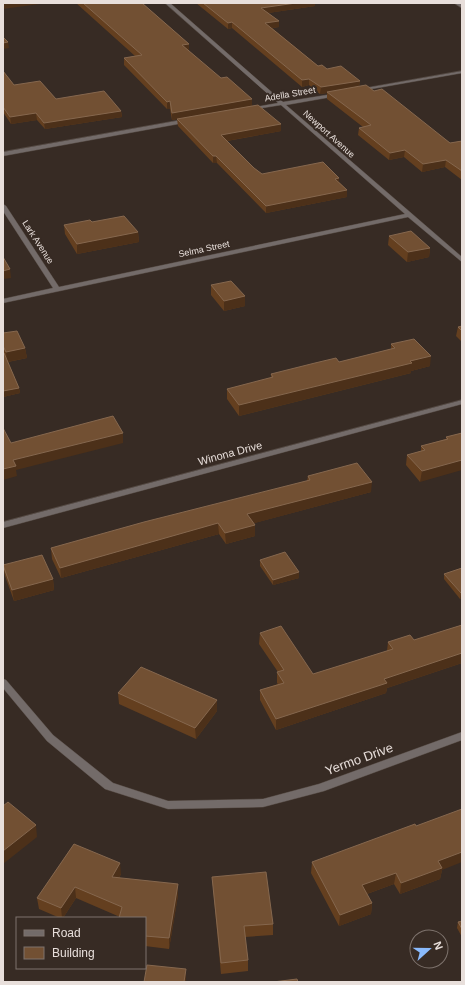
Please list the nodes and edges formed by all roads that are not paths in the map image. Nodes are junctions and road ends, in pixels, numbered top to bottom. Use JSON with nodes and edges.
{"nodes":[{"id":1,"x":167,"y":3,"type":"edge"},
{"id":2,"x":456,"y":3,"type":"edge"},
{"id":3,"x":462,"y":7,"type":"edge"},
{"id":4,"x":462,"y":72,"type":"edge"},
{"id":5,"x":353,"y":91,"type":"edge"},
{"id":6,"x":345,"y":92,"type":"edge"},
{"id":7,"x":283,"y":104,"type":"junction"},
{"id":8,"x":244,"y":111,"type":"edge"},
{"id":9,"x":190,"y":120,"type":"edge"},
{"id":10,"x":3,"y":154,"type":"edge"},
{"id":11,"x":3,"y":206,"type":"edge"},
{"id":12,"x":409,"y":216,"type":"junction"},
{"id":13,"x":462,"y":260,"type":"edge"},
{"id":14,"x":57,"y":289,"type":"junction"},
{"id":15,"x":3,"y":301,"type":"edge"},
{"id":16,"x":462,"y":402,"type":"edge"},
{"id":17,"x":3,"y":525,"type":"edge"},
{"id":18,"x":3,"y":682,"type":"edge"},
{"id":19,"x":462,"y":736,"type":"edge"}],
"edges":[{"from":1,"to":7,"type":"street","name":"Newport Avenue"},
{"from":2,"to":3,"type":"street"},
{"from":4,"to":5,"type":"street"},
{"from":6,"to":7,"type":"street","name":"Adella Street"},
{"from":7,"to":8,"type":"street","name":"Adella Street"},
{"from":7,"to":12,"type":"street","name":"Newport Avenue"},
{"from":9,"to":10,"type":"street"},
{"from":11,"to":14,"type":"street","name":"Lark Avenue"},
{"from":12,"to":13,"type":"street","name":"Newport Avenue"},
{"from":12,"to":14,"type":"street","name":"Selma Street"},
{"from":14,"to":15,"type":"street","name":"Selma Street"},
{"from":16,"to":17,"type":"street","name":"Winona Drive"},
{"from":18,"to":19,"type":"street","name":"Yermo Drive"}]}
